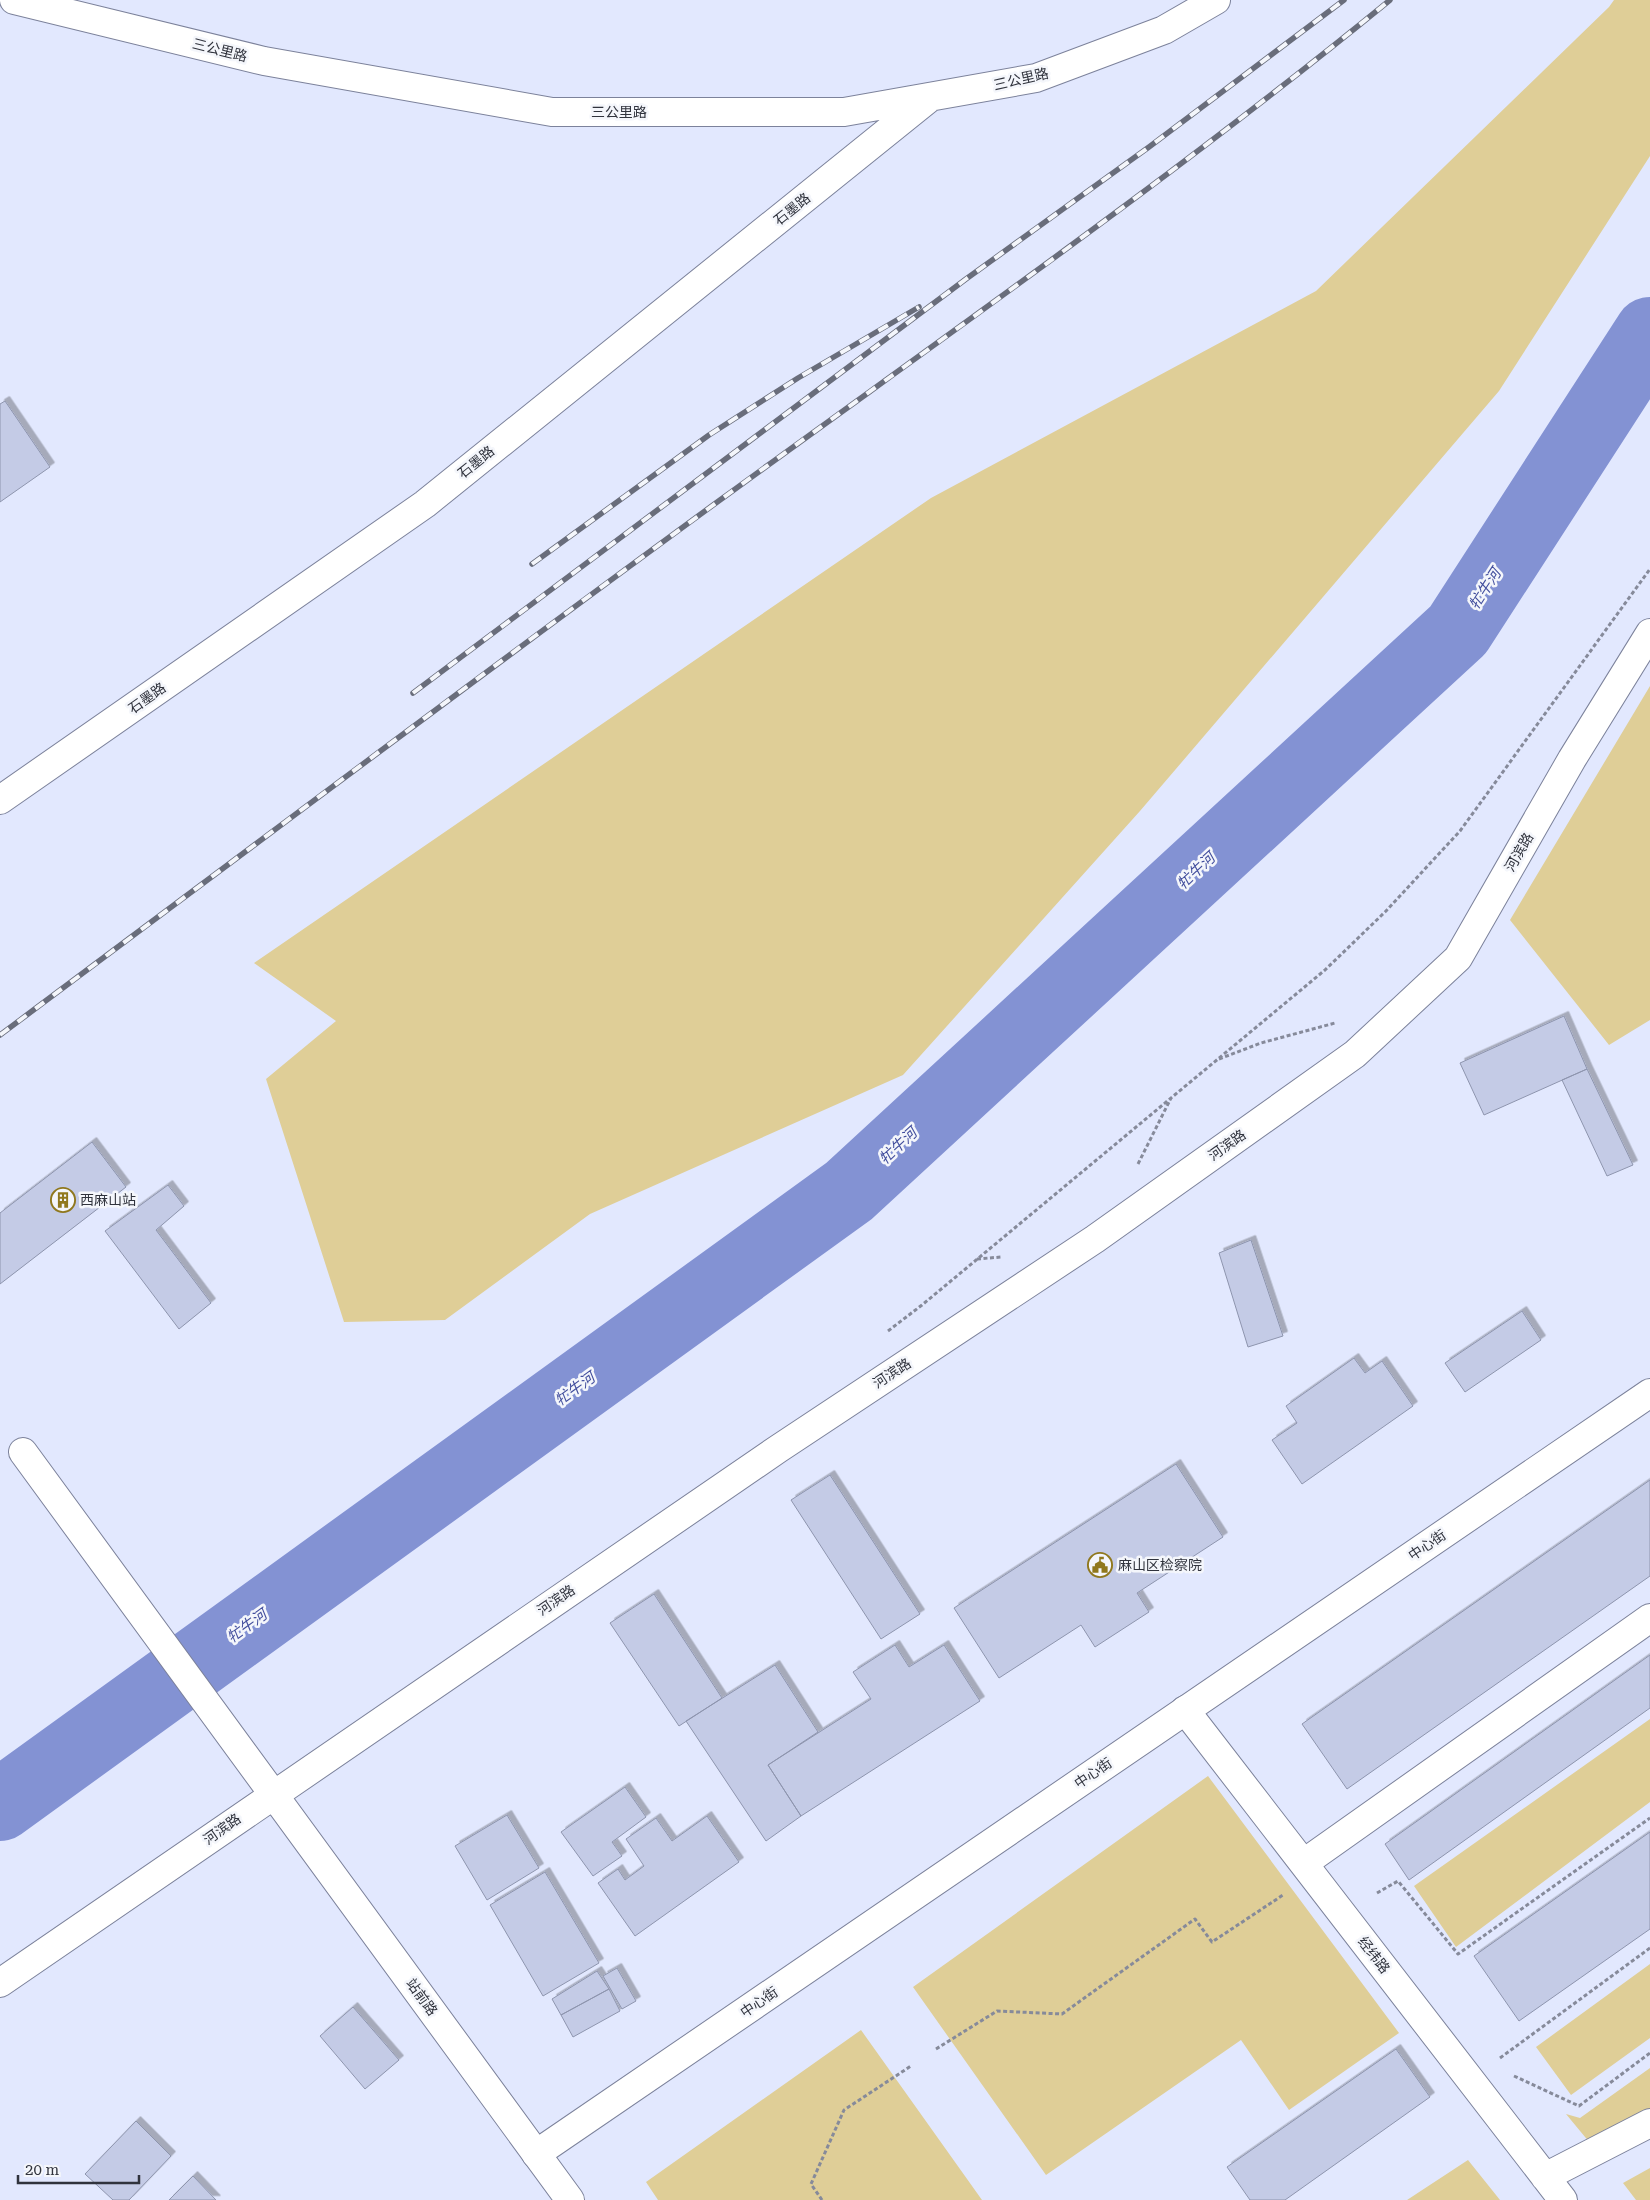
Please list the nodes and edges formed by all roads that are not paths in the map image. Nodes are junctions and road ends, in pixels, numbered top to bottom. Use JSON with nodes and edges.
{"nodes":[{"id":1,"x":14,"y":0,"type":"edge"},
{"id":2,"x":1216,"y":0,"type":"edge"},
{"id":3,"x":932,"y":97,"type":"junction"},
{"id":4,"x":1650,"y":633,"type":"edge"},
{"id":5,"x":0,"y":800,"type":"edge"},
{"id":6,"x":1650,"y":1393,"type":"edge"},
{"id":7,"x":23,"y":1452,"type":"dead end"},
{"id":8,"x":1650,"y":1618,"type":"edge"},
{"id":9,"x":1186,"y":1710,"type":"junction"},
{"id":10,"x":273,"y":1794,"type":"junction"},
{"id":11,"x":1308,"y":1869,"type":"junction"},
{"id":12,"x":0,"y":1983,"type":"edge"},
{"id":13,"x":1650,"y":2123,"type":"edge"},
{"id":14,"x":536,"y":2154,"type":"junction"},
{"id":15,"x":1545,"y":2177,"type":"junction"},
{"id":16,"x":570,"y":2200,"type":"edge"},
{"id":17,"x":1563,"y":2200,"type":"edge"}],
"edges":[{"from":1,"to":3,"type":"street","name":"三公里路"},
{"from":2,"to":3,"type":"street","name":"三公里路"},
{"from":3,"to":5,"type":"street","name":"石墨路"},
{"from":4,"to":10,"type":"street","name":"河滨路"},
{"from":6,"to":9,"type":"street","name":"中心街"},
{"from":7,"to":10,"type":"street","name":"站前路"},
{"from":8,"to":11,"type":"street"},
{"from":9,"to":11,"type":"street","name":"经纬路"},
{"from":9,"to":14,"type":"street","name":"中心街"},
{"from":10,"to":12,"type":"street","name":"河滨路"},
{"from":10,"to":14,"type":"street","name":"站前路"},
{"from":11,"to":15,"type":"street","name":"经纬路"},
{"from":13,"to":15,"type":"street"},
{"from":14,"to":16,"type":"street","name":"站前路"},
{"from":15,"to":17,"type":"street","name":"经纬路"}]}
